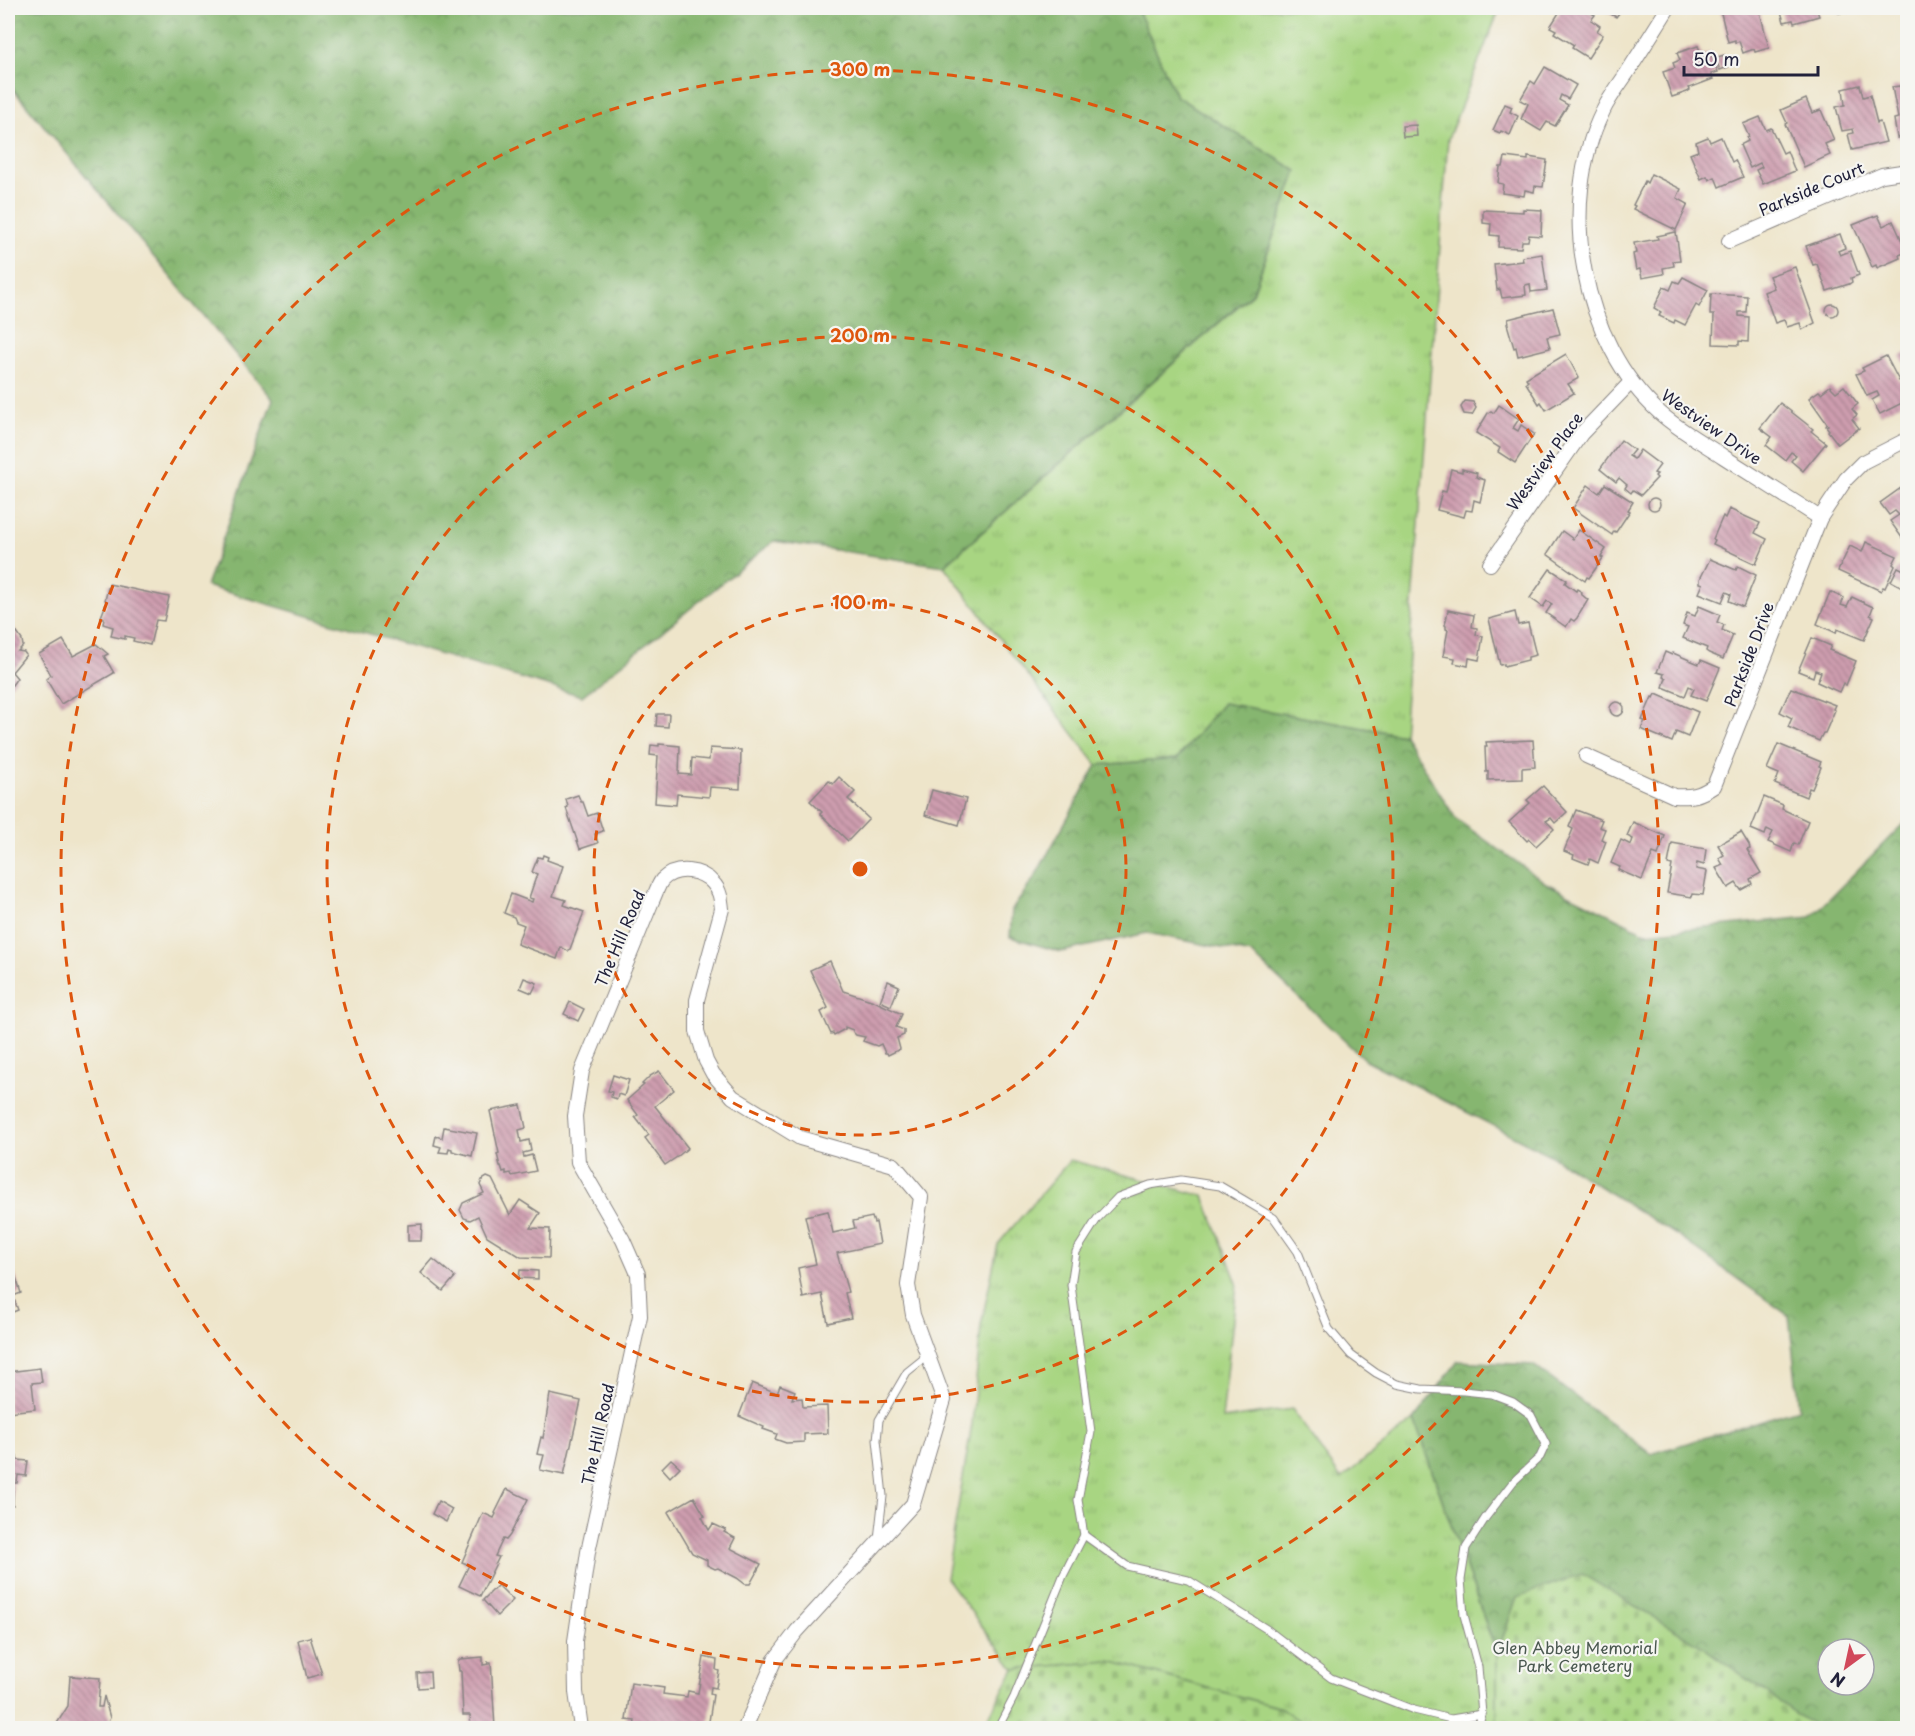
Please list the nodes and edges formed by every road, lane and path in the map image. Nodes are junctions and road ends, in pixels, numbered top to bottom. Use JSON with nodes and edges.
{"nodes":[{"id":1,"x":1668,"y":8,"type":"edge"},
{"id":2,"x":1908,"y":171,"type":"edge"},
{"id":3,"x":1729,"y":241,"type":"dead end"},
{"id":4,"x":1631,"y":382,"type":"junction"},
{"id":5,"x":1908,"y":439,"type":"edge"},
{"id":6,"x":1820,"y":518,"type":"junction"},
{"id":7,"x":1490,"y":564,"type":"dead end"},
{"id":8,"x":1586,"y":756,"type":"dead end"},
{"id":9,"x":927,"y":1356,"type":"junction"},
{"id":10,"x":1084,"y":1535,"type":"junction"},
{"id":11,"x":878,"y":1542,"type":"junction"},
{"id":12,"x":1482,"y":1714,"type":"junction"},
{"id":13,"x":581,"y":1728,"type":"edge"},
{"id":14,"x":745,"y":1728,"type":"edge"},
{"id":15,"x":998,"y":1728,"type":"edge"},
{"id":16,"x":1478,"y":1728,"type":"edge"}],
"edges":[{"from":1,"to":4,"type":"street","name":"Westview Drive"},
{"from":2,"to":3,"type":"street","name":"Parkside Court"},
{"from":4,"to":6,"type":"street","name":"Westview Drive"},
{"from":4,"to":7,"type":"street","name":"Westview Place"},
{"from":5,"to":6,"type":"street","name":"Parkside Drive"},
{"from":6,"to":8,"type":"street","name":"Parkside Drive"},
{"from":9,"to":11,"type":"lane"},
{"from":9,"to":11,"type":"street","name":"The Hill Road"},
{"from":9,"to":13,"type":"street","name":"The Hill Road"},
{"from":10,"to":12,"type":"lane"},
{"from":10,"to":12,"type":"lane"},
{"from":10,"to":15,"type":"lane"},
{"from":11,"to":14,"type":"street","name":"The Hill Road"},
{"from":12,"to":16,"type":"lane"}]}
